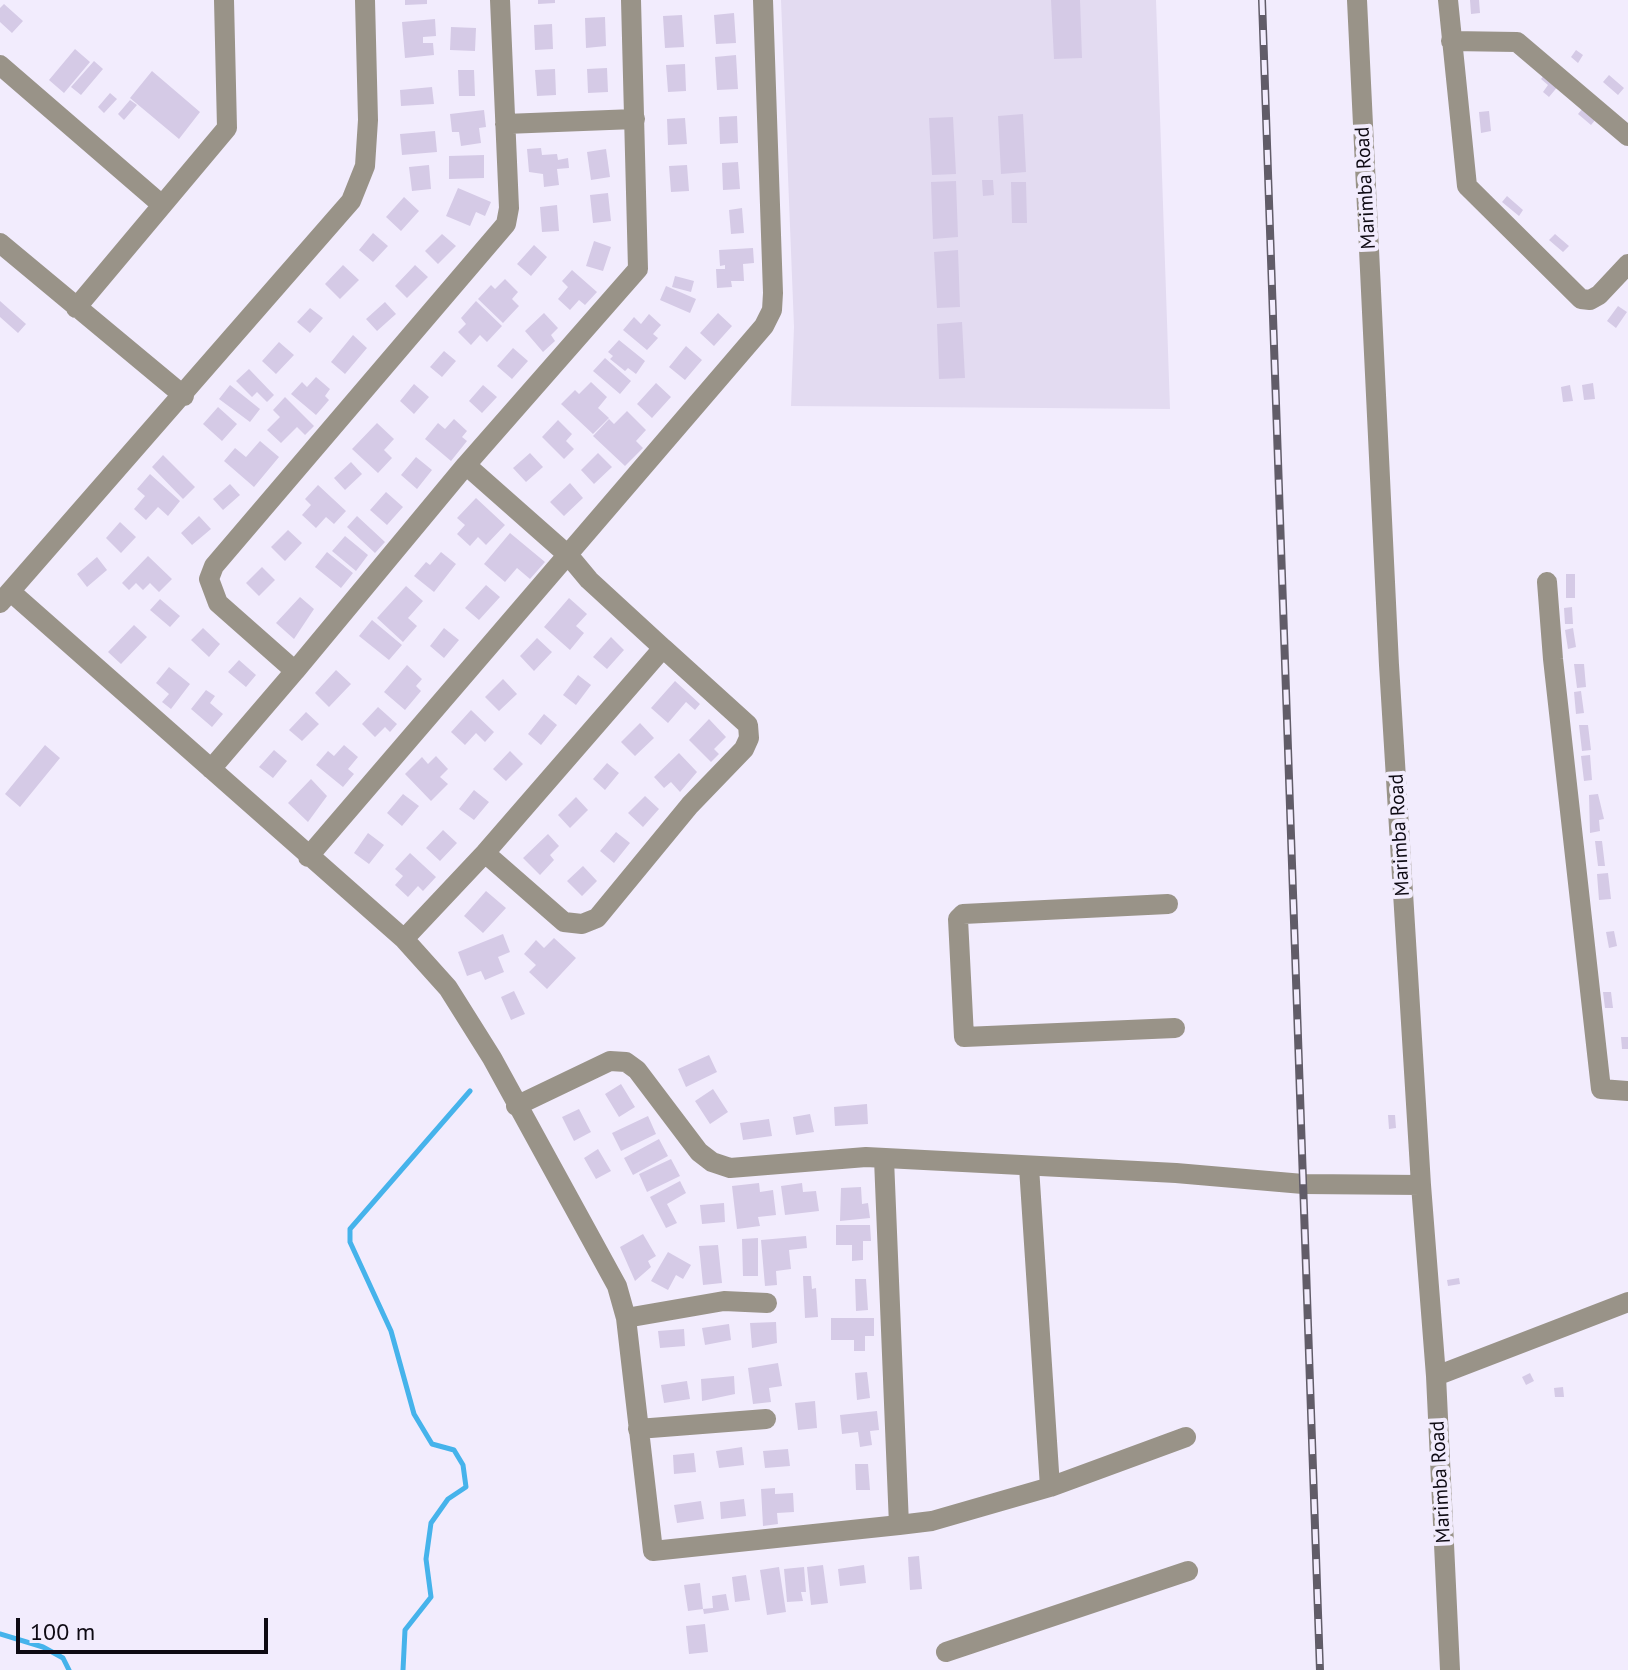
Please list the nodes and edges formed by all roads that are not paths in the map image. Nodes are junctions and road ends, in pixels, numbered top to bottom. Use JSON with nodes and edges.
{"nodes":[{"id":1,"x":224,"y":0,"type":"edge"},
{"id":2,"x":365,"y":0,"type":"edge"},
{"id":3,"x":500,"y":0,"type":"edge"},
{"id":4,"x":631,"y":0,"type":"edge"},
{"id":5,"x":763,"y":0,"type":"edge"},
{"id":6,"x":1357,"y":0,"type":"edge"},
{"id":7,"x":1448,"y":0,"type":"edge"},
{"id":8,"x":1451,"y":41,"type":"junction"},
{"id":9,"x":0,"y":65,"type":"edge"},
{"id":10,"x":635,"y":119,"type":"junction"},
{"id":11,"x":505,"y":124,"type":"junction"},
{"id":12,"x":1628,"y":136,"type":"edge"},
{"id":13,"x":162,"y":205,"type":"junction"},
{"id":14,"x":0,"y":243,"type":"edge"},
{"id":15,"x":1628,"y":264,"type":"edge"},
{"id":16,"x":76,"y":308,"type":"junction"},
{"id":17,"x":184,"y":396,"type":"junction"},
{"id":18,"x":466,"y":465,"type":"junction"},
{"id":19,"x":569,"y":556,"type":"junction"},
{"id":20,"x":1547,"y":582,"type":"dead end"},
{"id":21,"x":6,"y":598,"type":"edge"},
{"id":22,"x":663,"y":648,"type":"junction"},
{"id":23,"x":295,"y":671,"type":"junction"},
{"id":24,"x":211,"y":769,"type":"junction"},
{"id":25,"x":485,"y":853,"type":"junction"},
{"id":26,"x":308,"y":857,"type":"junction"},
{"id":27,"x":1168,"y":904,"type":"dead end"},
{"id":28,"x":404,"y":939,"type":"junction"},
{"id":29,"x":1175,"y":1028,"type":"dead end"},
{"id":30,"x":1628,"y":1091,"type":"edge"},
{"id":31,"x":516,"y":1106,"type":"junction"},
{"id":32,"x":884,"y":1159,"type":"junction"},
{"id":33,"x":1029,"y":1167,"type":"junction"},
{"id":34,"x":1421,"y":1185,"type":"junction"},
{"id":35,"x":1628,"y":1302,"type":"edge"},
{"id":36,"x":767,"y":1303,"type":"dead end"},
{"id":37,"x":626,"y":1318,"type":"junction"},
{"id":38,"x":1436,"y":1376,"type":"junction"},
{"id":39,"x":766,"y":1419,"type":"dead end"},
{"id":40,"x":638,"y":1429,"type":"junction"},
{"id":41,"x":1186,"y":1437,"type":"dead end"},
{"id":42,"x":1050,"y":1487,"type":"junction"},
{"id":43,"x":899,"y":1525,"type":"junction"},
{"id":44,"x":1188,"y":1571,"type":"dead end"},
{"id":45,"x":946,"y":1652,"type":"dead end"},
{"id":46,"x":1450,"y":1670,"type":"edge"}],
"edges":[{"from":1,"to":13,"type":"street"},
{"from":2,"to":17,"type":"street"},
{"from":3,"to":11,"type":"street"},
{"from":4,"to":10,"type":"street"},
{"from":5,"to":19,"type":"street"},
{"from":6,"to":34,"type":"street","name":"Marimba Road"},
{"from":7,"to":8,"type":"street"},
{"from":8,"to":12,"type":"street"},
{"from":8,"to":15,"type":"street"},
{"from":9,"to":13,"type":"street"},
{"from":10,"to":11,"type":"street"},
{"from":10,"to":18,"type":"street"},
{"from":11,"to":23,"type":"street"},
{"from":13,"to":16,"type":"street"},
{"from":14,"to":16,"type":"street"},
{"from":16,"to":17,"type":"street"},
{"from":17,"to":21,"type":"street"},
{"from":18,"to":19,"type":"street"},
{"from":18,"to":23,"type":"street"},
{"from":19,"to":22,"type":"street"},
{"from":19,"to":26,"type":"street"},
{"from":20,"to":30,"type":"street"},
{"from":21,"to":24,"type":"street"},
{"from":22,"to":25,"type":"street"},
{"from":22,"to":25,"type":"street"},
{"from":23,"to":24,"type":"street"},
{"from":24,"to":26,"type":"street"},
{"from":25,"to":28,"type":"street"},
{"from":26,"to":28,"type":"street"},
{"from":27,"to":29,"type":"street"},
{"from":28,"to":31,"type":"street"},
{"from":31,"to":32,"type":"street"},
{"from":31,"to":37,"type":"street"},
{"from":32,"to":33,"type":"street"},
{"from":32,"to":43,"type":"street"},
{"from":33,"to":34,"type":"street"},
{"from":33,"to":42,"type":"street"},
{"from":34,"to":38,"type":"street","name":"Marimba Road"},
{"from":35,"to":38,"type":"street"},
{"from":36,"to":37,"type":"street"},
{"from":37,"to":40,"type":"street"},
{"from":38,"to":46,"type":"street","name":"Marimba Road"},
{"from":39,"to":40,"type":"street"},
{"from":40,"to":43,"type":"street"},
{"from":41,"to":42,"type":"street"},
{"from":42,"to":43,"type":"street"},
{"from":44,"to":45,"type":"street"}]}
